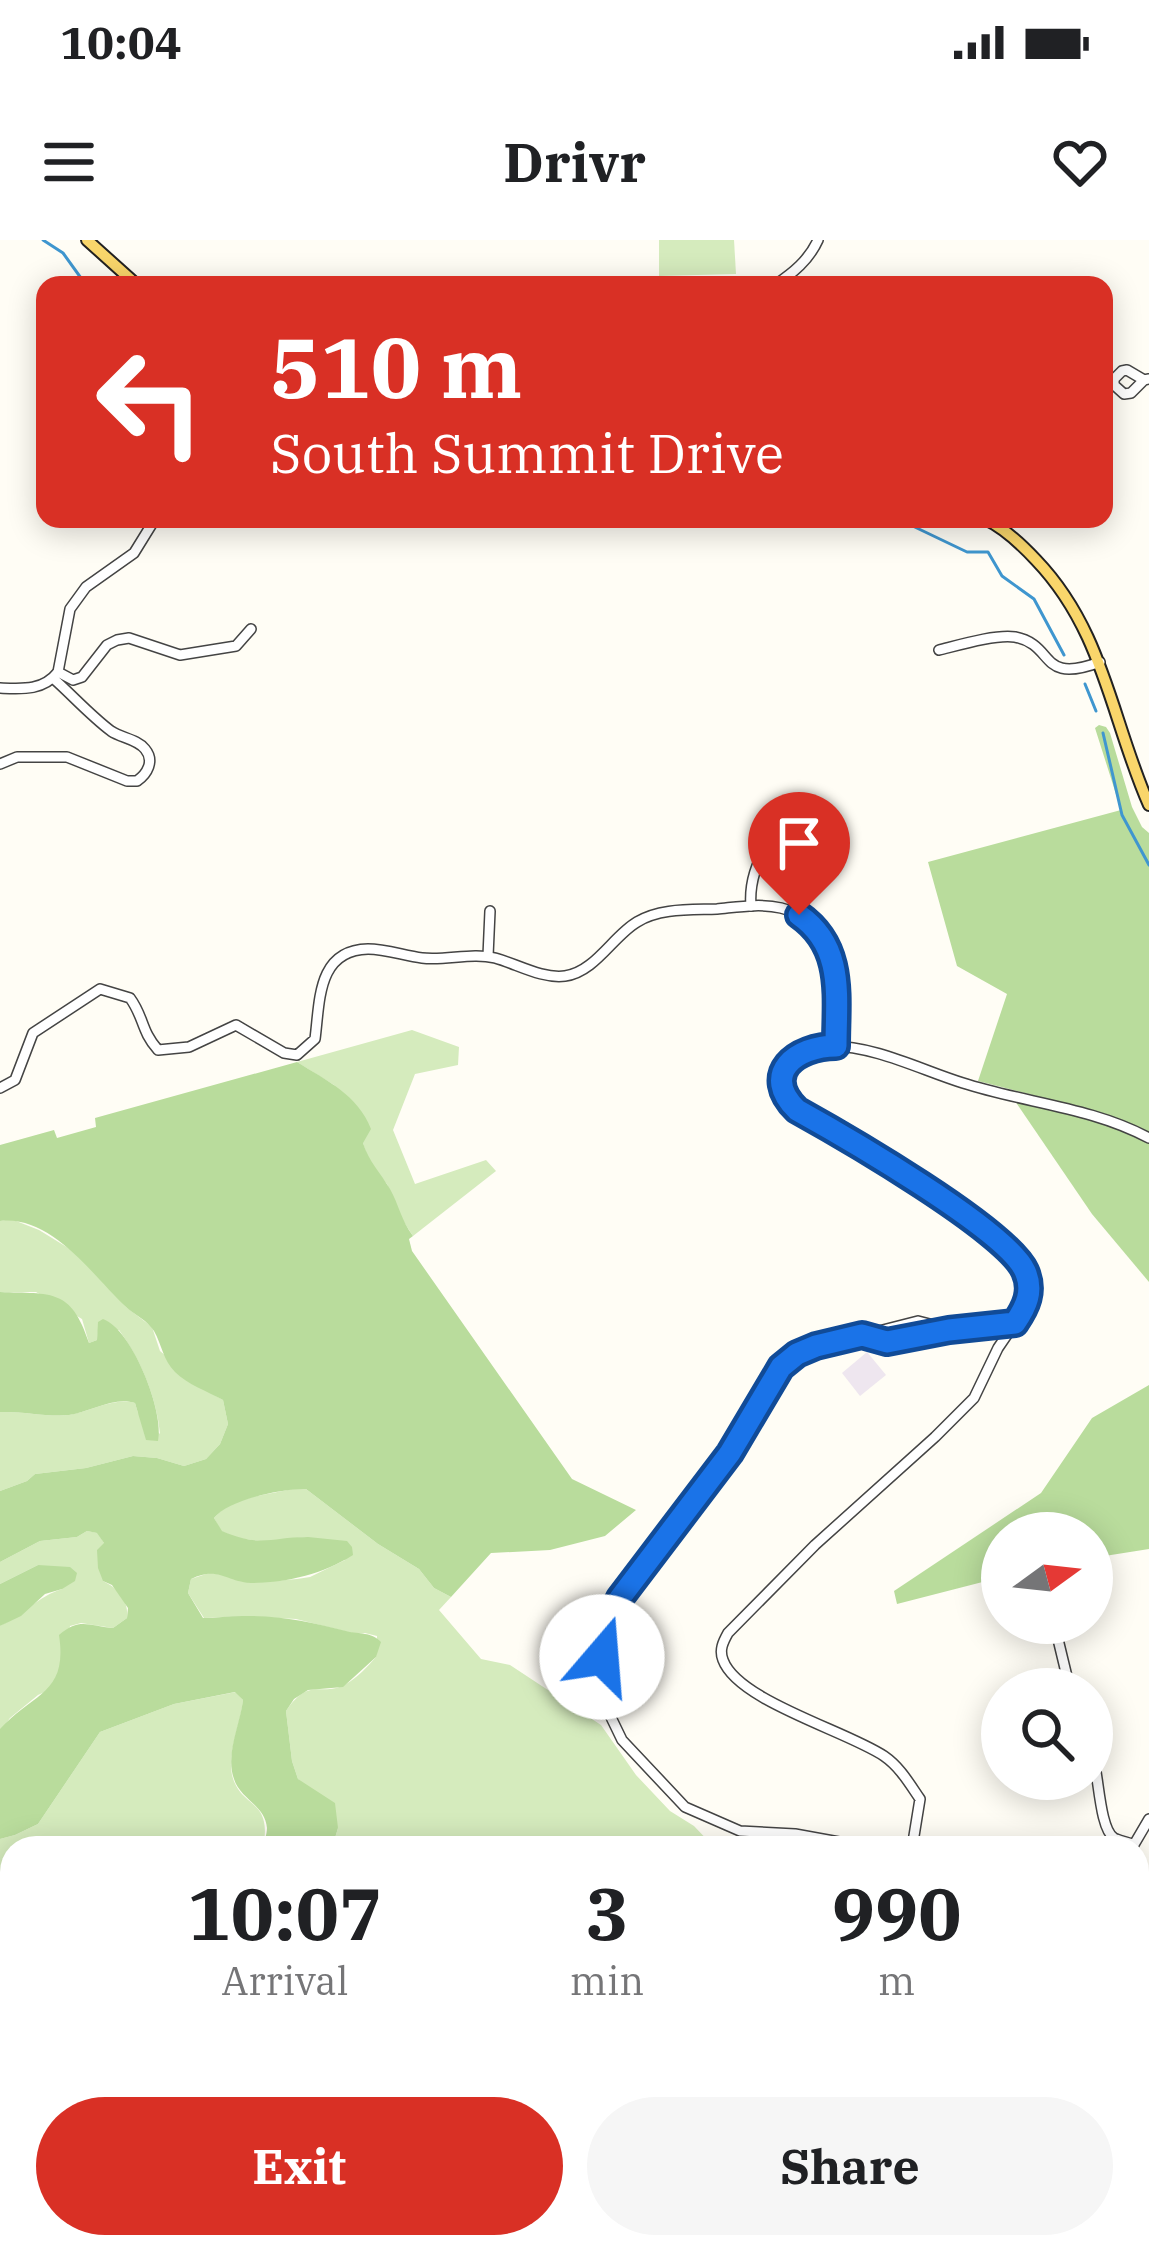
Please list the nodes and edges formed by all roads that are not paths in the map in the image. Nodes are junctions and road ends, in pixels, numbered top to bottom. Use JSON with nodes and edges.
{"nodes":[{"id":1,"x":87,"y":240,"type":"edge"},
{"id":2,"x":818,"y":240,"type":"edge"},
{"id":3,"x":126,"y":276,"type":"edge"},
{"id":4,"x":789,"y":276,"type":"edge"},
{"id":5,"x":149,"y":528,"type":"edge"},
{"id":6,"x":997,"y":528,"type":"edge"},
{"id":7,"x":251,"y":629,"type":"dead end"},
{"id":8,"x":940,"y":650,"type":"dead end"},
{"id":9,"x":1100,"y":662,"type":"junction"},
{"id":10,"x":56,"y":675,"type":"junction"},
{"id":11,"x":0,"y":688,"type":"edge"},
{"id":12,"x":0,"y":764,"type":"edge"},
{"id":13,"x":1149,"y":805,"type":"edge"},
{"id":14,"x":769,"y":841,"type":"dead end"},
{"id":15,"x":751,"y":906,"type":"junction"},
{"id":16,"x":490,"y":910,"type":"dead end"},
{"id":17,"x":488,"y":956,"type":"junction"},
{"id":18,"x":836,"y":1046,"type":"junction"},
{"id":19,"x":0,"y":1088,"type":"edge"},
{"id":20,"x":1149,"y":1138,"type":"edge"},
{"id":21,"x":1015,"y":1323,"type":"junction"},
{"id":22,"x":1101,"y":1800,"type":"edge"},
{"id":23,"x":806,"y":1836,"type":"edge"},
{"id":24,"x":914,"y":1836,"type":"edge"},
{"id":25,"x":1112,"y":1836,"type":"edge"}],
"edges":[{"from":1,"to":3,"type":"main road"},
{"from":2,"to":4,"type":"street"},
{"from":5,"to":10,"type":"street"},
{"from":6,"to":9,"type":"main road"},
{"from":7,"to":10,"type":"street"},
{"from":8,"to":9,"type":"street"},
{"from":9,"to":13,"type":"main road"},
{"from":10,"to":11,"type":"street"},
{"from":10,"to":12,"type":"street"},
{"from":14,"to":15,"type":"street"},
{"from":15,"to":17,"type":"street"},
{"from":15,"to":18,"type":"street"},
{"from":16,"to":17,"type":"street"},
{"from":17,"to":19,"type":"street"},
{"from":18,"to":20,"type":"street"},
{"from":18,"to":21,"type":"street"},
{"from":21,"to":23,"type":"street"},
{"from":21,"to":24,"type":"street"},
{"from":22,"to":25,"type":"street"}]}
